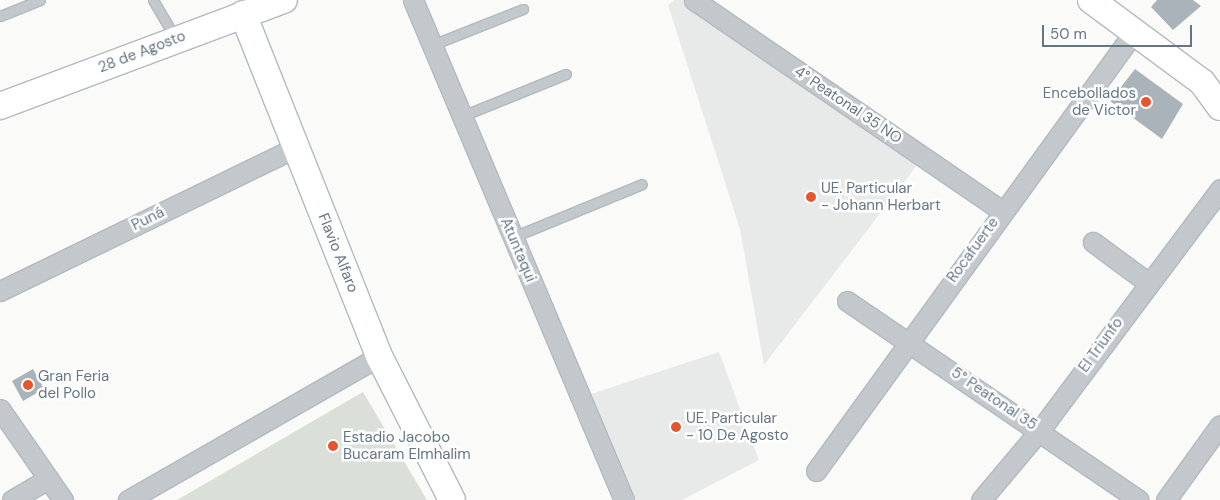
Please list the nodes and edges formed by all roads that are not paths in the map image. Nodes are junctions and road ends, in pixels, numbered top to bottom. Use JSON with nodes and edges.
{"nodes":[{"id":1,"x":40,"y":0,"type":"edge"},
{"id":2,"x":153,"y":0,"type":"edge"},
{"id":3,"x":284,"y":0,"type":"edge"},
{"id":4,"x":413,"y":0,"type":"edge"},
{"id":5,"x":694,"y":0,"type":"edge"},
{"id":6,"x":1091,"y":0,"type":"edge"},
{"id":7,"x":241,"y":7,"type":"edge"},
{"id":8,"x":524,"y":9,"type":"dead end"},
{"id":9,"x":0,"y":16,"type":"edge"},
{"id":10,"x":1134,"y":32,"type":"junction"},
{"id":11,"x":176,"y":39,"type":"junction"},
{"id":12,"x":432,"y":45,"type":"junction"},
{"id":13,"x":566,"y":74,"type":"dead end"},
{"id":14,"x":0,"y":106,"type":"edge"},
{"id":15,"x":1220,"y":107,"type":"edge"},
{"id":16,"x":461,"y":116,"type":"junction"},
{"id":17,"x":296,"y":146,"type":"junction"},
{"id":18,"x":642,"y":184,"type":"dead end"},
{"id":19,"x":1220,"y":189,"type":"edge"},
{"id":20,"x":1002,"y":210,"type":"junction"},
{"id":21,"x":513,"y":237,"type":"junction"},
{"id":22,"x":1093,"y":242,"type":"dead end"},
{"id":23,"x":1147,"y":282,"type":"junction"},
{"id":24,"x":0,"y":291,"type":"edge"},
{"id":25,"x":847,"y":302,"type":"dead end"},
{"id":26,"x":908,"y":340,"type":"junction"},
{"id":27,"x":379,"y":356,"type":"junction"},
{"id":28,"x":0,"y":409,"type":"edge"},
{"id":29,"x":1220,"y":425,"type":"edge"},
{"id":30,"x":1040,"y":430,"type":"junction"},
{"id":31,"x":816,"y":471,"type":"dead end"},
{"id":32,"x":48,"y":479,"type":"junction"},
{"id":33,"x":12,"y":500,"type":"edge"},
{"id":34,"x":63,"y":500,"type":"edge"},
{"id":35,"x":128,"y":500,"type":"edge"},
{"id":36,"x":452,"y":500,"type":"edge"},
{"id":37,"x":624,"y":500,"type":"edge"},
{"id":38,"x":981,"y":500,"type":"edge"},
{"id":39,"x":1139,"y":500,"type":"edge"},
{"id":40,"x":1166,"y":500,"type":"edge"}],
"edges":[{"from":1,"to":9,"type":"lane"},
{"from":2,"to":11,"type":"lane"},
{"from":3,"to":7,"type":"street","name":"28 de Agosto"},
{"from":4,"to":12,"type":"street","name":"Atuntaqui"},
{"from":5,"to":20,"type":"street","name":"4° Peatonal 35 NO"},
{"from":6,"to":10,"type":"street"},
{"from":7,"to":11,"type":"street","name":"28 de Agosto"},
{"from":7,"to":17,"type":"street","name":"Flavio Alfaro"},
{"from":8,"to":12,"type":"lane"},
{"from":10,"to":15,"type":"street"},
{"from":10,"to":20,"type":"street","name":"Rocafuerte"},
{"from":11,"to":14,"type":"street","name":"28 de Agosto"},
{"from":12,"to":16,"type":"street","name":"Atuntaqui"},
{"from":13,"to":16,"type":"lane"},
{"from":16,"to":21,"type":"street","name":"Atuntaqui"},
{"from":17,"to":24,"type":"street","name":"Puná"},
{"from":17,"to":27,"type":"street","name":"Flavio Alfaro"},
{"from":18,"to":21,"type":"lane"},
{"from":19,"to":23,"type":"street","name":"El Triunfo"},
{"from":20,"to":26,"type":"street","name":"Rocafuerte"},
{"from":21,"to":37,"type":"street","name":"Atuntaqui"},
{"from":22,"to":23,"type":"street"},
{"from":23,"to":30,"type":"street","name":"El Triunfo"},
{"from":25,"to":26,"type":"street","name":"5° Peatonal 35"},
{"from":26,"to":30,"type":"street","name":"5° Peatonal 35"},
{"from":26,"to":31,"type":"street","name":"Rocafuerte"},
{"from":27,"to":35,"type":"street"},
{"from":27,"to":36,"type":"street","name":"Flavio Alfaro"},
{"from":28,"to":32,"type":"street"},
{"from":29,"to":40,"type":"street"},
{"from":30,"to":38,"type":"street","name":"El Triunfo"},
{"from":30,"to":39,"type":"street","name":"5° Peatonal 35"},
{"from":32,"to":33,"type":"street"},
{"from":32,"to":34,"type":"street"}]}
